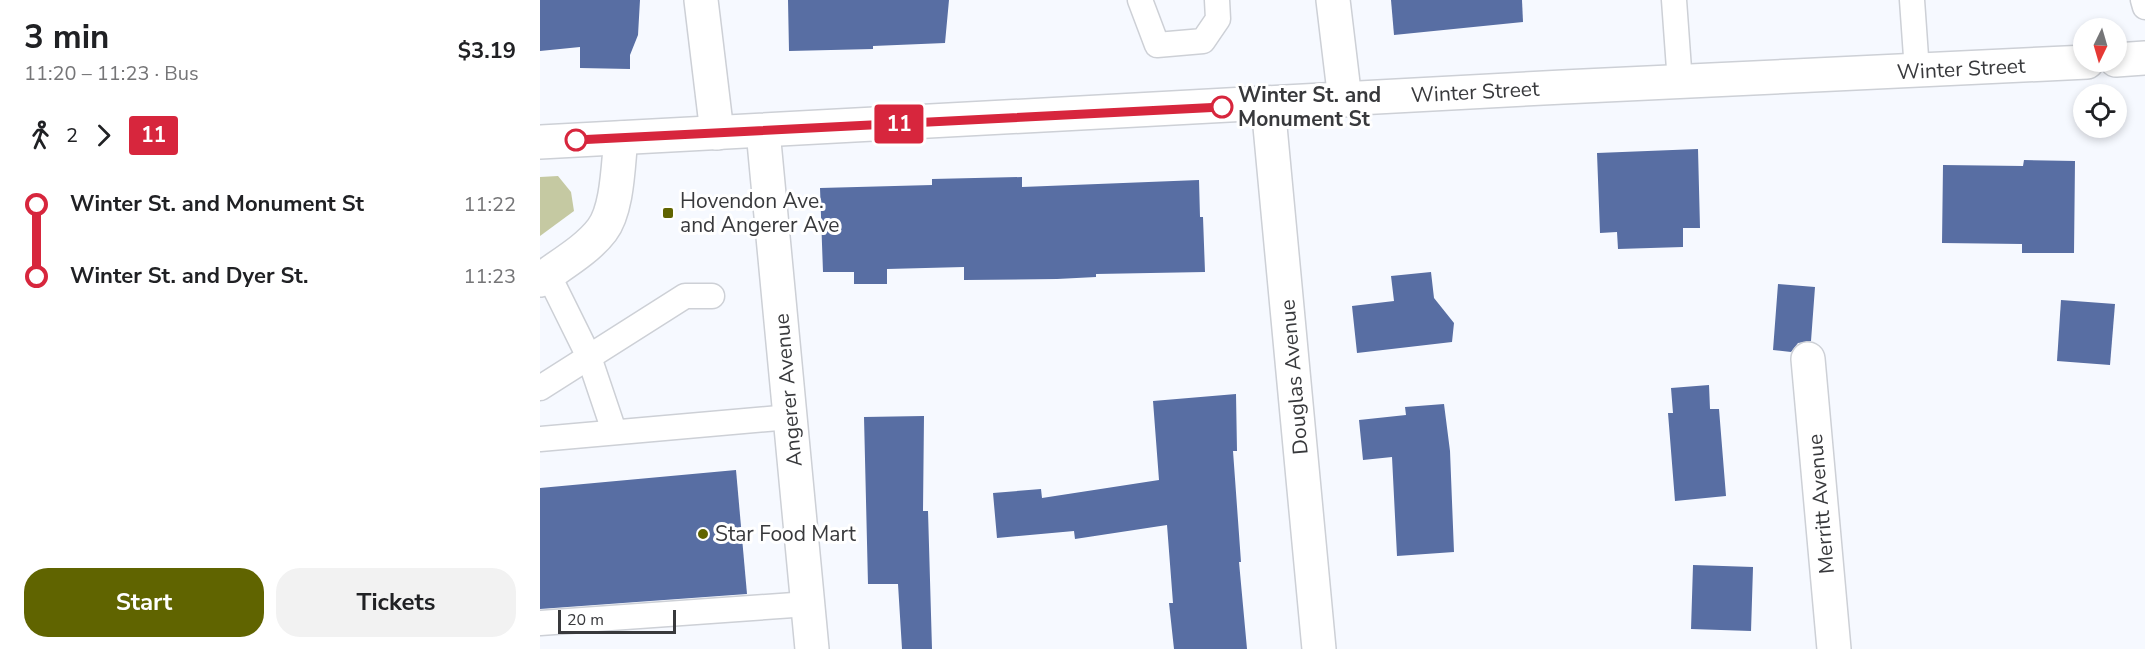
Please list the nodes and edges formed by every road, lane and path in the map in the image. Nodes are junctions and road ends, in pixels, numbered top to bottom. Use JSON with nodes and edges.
{"nodes":[{"id":1,"x":701,"y":0,"type":"edge"},
{"id":2,"x":1140,"y":0,"type":"edge"},
{"id":3,"x":1217,"y":0,"type":"edge"},
{"id":4,"x":1333,"y":0,"type":"edge"},
{"id":5,"x":1674,"y":0,"type":"edge"},
{"id":6,"x":1912,"y":0,"type":"edge"},
{"id":7,"x":2143,"y":0,"type":"edge"},
{"id":8,"x":2145,"y":8,"type":"edge"},
{"id":9,"x":2145,"y":58,"type":"edge"},
{"id":10,"x":2127,"y":59,"type":"edge"},
{"id":11,"x":2073,"y":63,"type":"edge"},
{"id":12,"x":1917,"y":71,"type":"junction"},
{"id":13,"x":1680,"y":83,"type":"junction"},
{"id":14,"x":1345,"y":100,"type":"junction"},
{"id":15,"x":1268,"y":105,"type":"junction"},
{"id":16,"x":763,"y":131,"type":"junction"},
{"id":17,"x":717,"y":133,"type":"junction"},
{"id":18,"x":621,"y":138,"type":"junction"},
{"id":19,"x":540,"y":142,"type":"edge"},
{"id":20,"x":544,"y":277,"type":"edge"},
{"id":21,"x":712,"y":296,"type":"dead end"},
{"id":22,"x":589,"y":357,"type":"junction"},
{"id":23,"x":1808,"y":359,"type":"dead end"},
{"id":24,"x":540,"y":388,"type":"edge"},
{"id":25,"x":790,"y":417,"type":"junction"},
{"id":26,"x":614,"y":431,"type":"junction"},
{"id":27,"x":540,"y":439,"type":"edge"},
{"id":28,"x":808,"y":604,"type":"junction"},
{"id":29,"x":540,"y":623,"type":"edge"},
{"id":30,"x":812,"y":649,"type":"edge"},
{"id":31,"x":1319,"y":649,"type":"edge"},
{"id":32,"x":1834,"y":649,"type":"edge"}],
"edges":[{"from":1,"to":17,"type":"street"},
{"from":2,"to":3,"type":"lane"},
{"from":4,"to":14,"type":"street"},
{"from":5,"to":13,"type":"lane"},
{"from":6,"to":12,"type":"lane"},
{"from":7,"to":8,"type":"lane"},
{"from":9,"to":10,"type":"street"},
{"from":11,"to":12,"type":"street","name":"Winter Street"},
{"from":12,"to":13,"type":"street","name":"Winter Street"},
{"from":13,"to":14,"type":"street","name":"Winter Street"},
{"from":14,"to":15,"type":"street","name":"Winter Street"},
{"from":15,"to":16,"type":"street","name":"Winter Street"},
{"from":15,"to":31,"type":"street","name":"Douglas Avenue"},
{"from":16,"to":17,"type":"street","name":"Winter Street"},
{"from":16,"to":25,"type":"street","name":"Angerer Avenue"},
{"from":17,"to":18,"type":"street","name":"Winter Street"},
{"from":18,"to":19,"type":"street","name":"Winter Street"},
{"from":18,"to":20,"type":"street"},
{"from":20,"to":22,"type":"lane"},
{"from":21,"to":22,"type":"lane"},
{"from":22,"to":24,"type":"lane"},
{"from":22,"to":26,"type":"lane"},
{"from":23,"to":32,"type":"street","name":"Merritt Avenue"},
{"from":25,"to":26,"type":"lane"},
{"from":25,"to":28,"type":"street","name":"Angerer Avenue"},
{"from":26,"to":27,"type":"lane"},
{"from":28,"to":29,"type":"lane"},
{"from":28,"to":30,"type":"street","name":"Angerer Avenue"}]}
